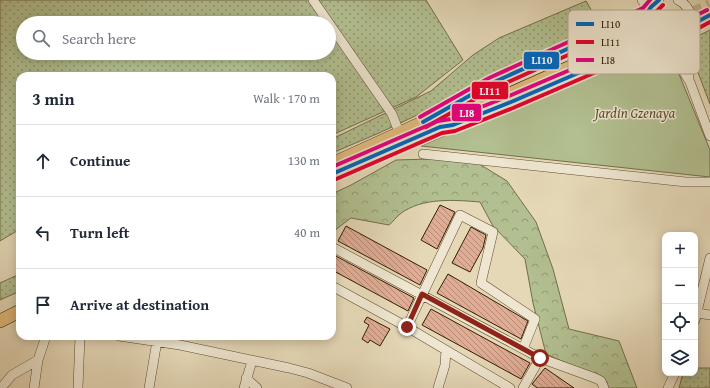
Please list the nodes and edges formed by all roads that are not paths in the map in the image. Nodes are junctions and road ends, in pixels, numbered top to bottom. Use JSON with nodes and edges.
{"nodes":[{"id":1,"x":313,"y":0,"type":"edge"},
{"id":2,"x":642,"y":0,"type":"edge"},
{"id":3,"x":659,"y":0,"type":"edge"},
{"id":4,"x":678,"y":0,"type":"edge"},
{"id":5,"x":647,"y":10,"type":"edge"},
{"id":6,"x":649,"y":10,"type":"edge"},
{"id":7,"x":688,"y":10,"type":"edge"},
{"id":8,"x":710,"y":15,"type":"edge"},
{"id":9,"x":324,"y":16,"type":"edge"},
{"id":10,"x":700,"y":20,"type":"edge"},
{"id":11,"x":336,"y":33,"type":"edge"},
{"id":12,"x":568,"y":48,"type":"edge"},
{"id":13,"x":568,"y":65,"type":"edge"},
{"id":14,"x":576,"y":74,"type":"edge"},
{"id":15,"x":685,"y":74,"type":"edge"},
{"id":16,"x":689,"y":74,"type":"edge"},
{"id":17,"x":690,"y":82,"type":"junction"},
{"id":18,"x":438,"y":122,"type":"junction"},
{"id":19,"x":400,"y":132,"type":"junction"},
{"id":20,"x":710,"y":136,"type":"edge"},
{"id":21,"x":423,"y":154,"type":"dead end"},
{"id":22,"x":336,"y":162,"type":"edge"},
{"id":23,"x":336,"y":172,"type":"edge"},
{"id":24,"x":710,"y":182,"type":"edge"},
{"id":25,"x":336,"y":249,"type":"edge"},
{"id":26,"x":710,"y":258,"type":"edge"},
{"id":27,"x":336,"y":288,"type":"edge"},
{"id":28,"x":422,"y":294,"type":"junction"},
{"id":29,"x":16,"y":306,"type":"edge"},
{"id":30,"x":698,"y":308,"type":"edge"},
{"id":31,"x":0,"y":312,"type":"edge"},
{"id":32,"x":16,"y":313,"type":"edge"},
{"id":33,"x":710,"y":315,"type":"edge"},
{"id":34,"x":698,"y":316,"type":"edge"},
{"id":35,"x":0,"y":321,"type":"edge"},
{"id":36,"x":407,"y":327,"type":"junction"},
{"id":37,"x":45,"y":340,"type":"edge"},
{"id":38,"x":80,"y":340,"type":"edge"},
{"id":39,"x":149,"y":340,"type":"edge"},
{"id":40,"x":157,"y":341,"type":"junction"},
{"id":41,"x":524,"y":349,"type":"junction"},
{"id":42,"x":446,"y":350,"type":"junction"},
{"id":43,"x":540,"y":358,"type":"junction"},
{"id":44,"x":38,"y":360,"type":"junction"},
{"id":45,"x":252,"y":361,"type":"junction"},
{"id":46,"x":674,"y":376,"type":"edge"},
{"id":47,"x":246,"y":378,"type":"junction"},
{"id":48,"x":1,"y":388,"type":"edge"},
{"id":49,"x":34,"y":388,"type":"edge"},
{"id":50,"x":78,"y":388,"type":"edge"},
{"id":51,"x":149,"y":388,"type":"edge"},
{"id":52,"x":244,"y":388,"type":"edge"},
{"id":53,"x":257,"y":388,"type":"edge"},
{"id":54,"x":347,"y":388,"type":"edge"},
{"id":55,"x":438,"y":388,"type":"edge"},
{"id":56,"x":510,"y":388,"type":"edge"},
{"id":57,"x":523,"y":388,"type":"edge"},
{"id":58,"x":604,"y":388,"type":"edge"},
{"id":59,"x":668,"y":388,"type":"edge"}],
"edges":[{"from":1,"to":9,"type":"street"},
{"from":2,"to":5,"type":"street"},
{"from":3,"to":6,"type":"street"},
{"from":4,"to":7,"type":"street"},
{"from":8,"to":10,"type":"street"},
{"from":11,"to":19,"type":"street"},
{"from":12,"to":18,"type":"street"},
{"from":13,"to":18,"type":"highway"},
{"from":14,"to":18,"type":"street"},
{"from":15,"to":17,"type":"street"},
{"from":16,"to":17,"type":"street"},
{"from":17,"to":20,"type":"street"},
{"from":18,"to":19,"type":"highway"},
{"from":18,"to":23,"type":"highway"},
{"from":19,"to":22,"type":"highway"},
{"from":21,"to":24,"type":"street"},
{"from":25,"to":28,"type":"street"},
{"from":26,"to":30,"type":"street"},
{"from":27,"to":36,"type":"street"},
{"from":28,"to":36,"type":"street"},
{"from":28,"to":41,"type":"street"},
{"from":28,"to":41,"type":"street"},
{"from":29,"to":31,"type":"highway"},
{"from":32,"to":35,"type":"highway"},
{"from":33,"to":34,"type":"street"},
{"from":36,"to":42,"type":"street"},
{"from":37,"to":44,"type":"street"},
{"from":38,"to":50,"type":"street"},
{"from":39,"to":40,"type":"street"},
{"from":40,"to":45,"type":"street"},
{"from":40,"to":51,"type":"street"},
{"from":41,"to":43,"type":"street"},
{"from":42,"to":55,"type":"street"},
{"from":42,"to":56,"type":"street"},
{"from":43,"to":57,"type":"street"},
{"from":43,"to":58,"type":"street"},
{"from":44,"to":48,"type":"street"},
{"from":44,"to":49,"type":"street"},
{"from":45,"to":47,"type":"street"},
{"from":45,"to":54,"type":"street"},
{"from":46,"to":59,"type":"street"},
{"from":47,"to":52,"type":"street"},
{"from":47,"to":53,"type":"street"}]}
